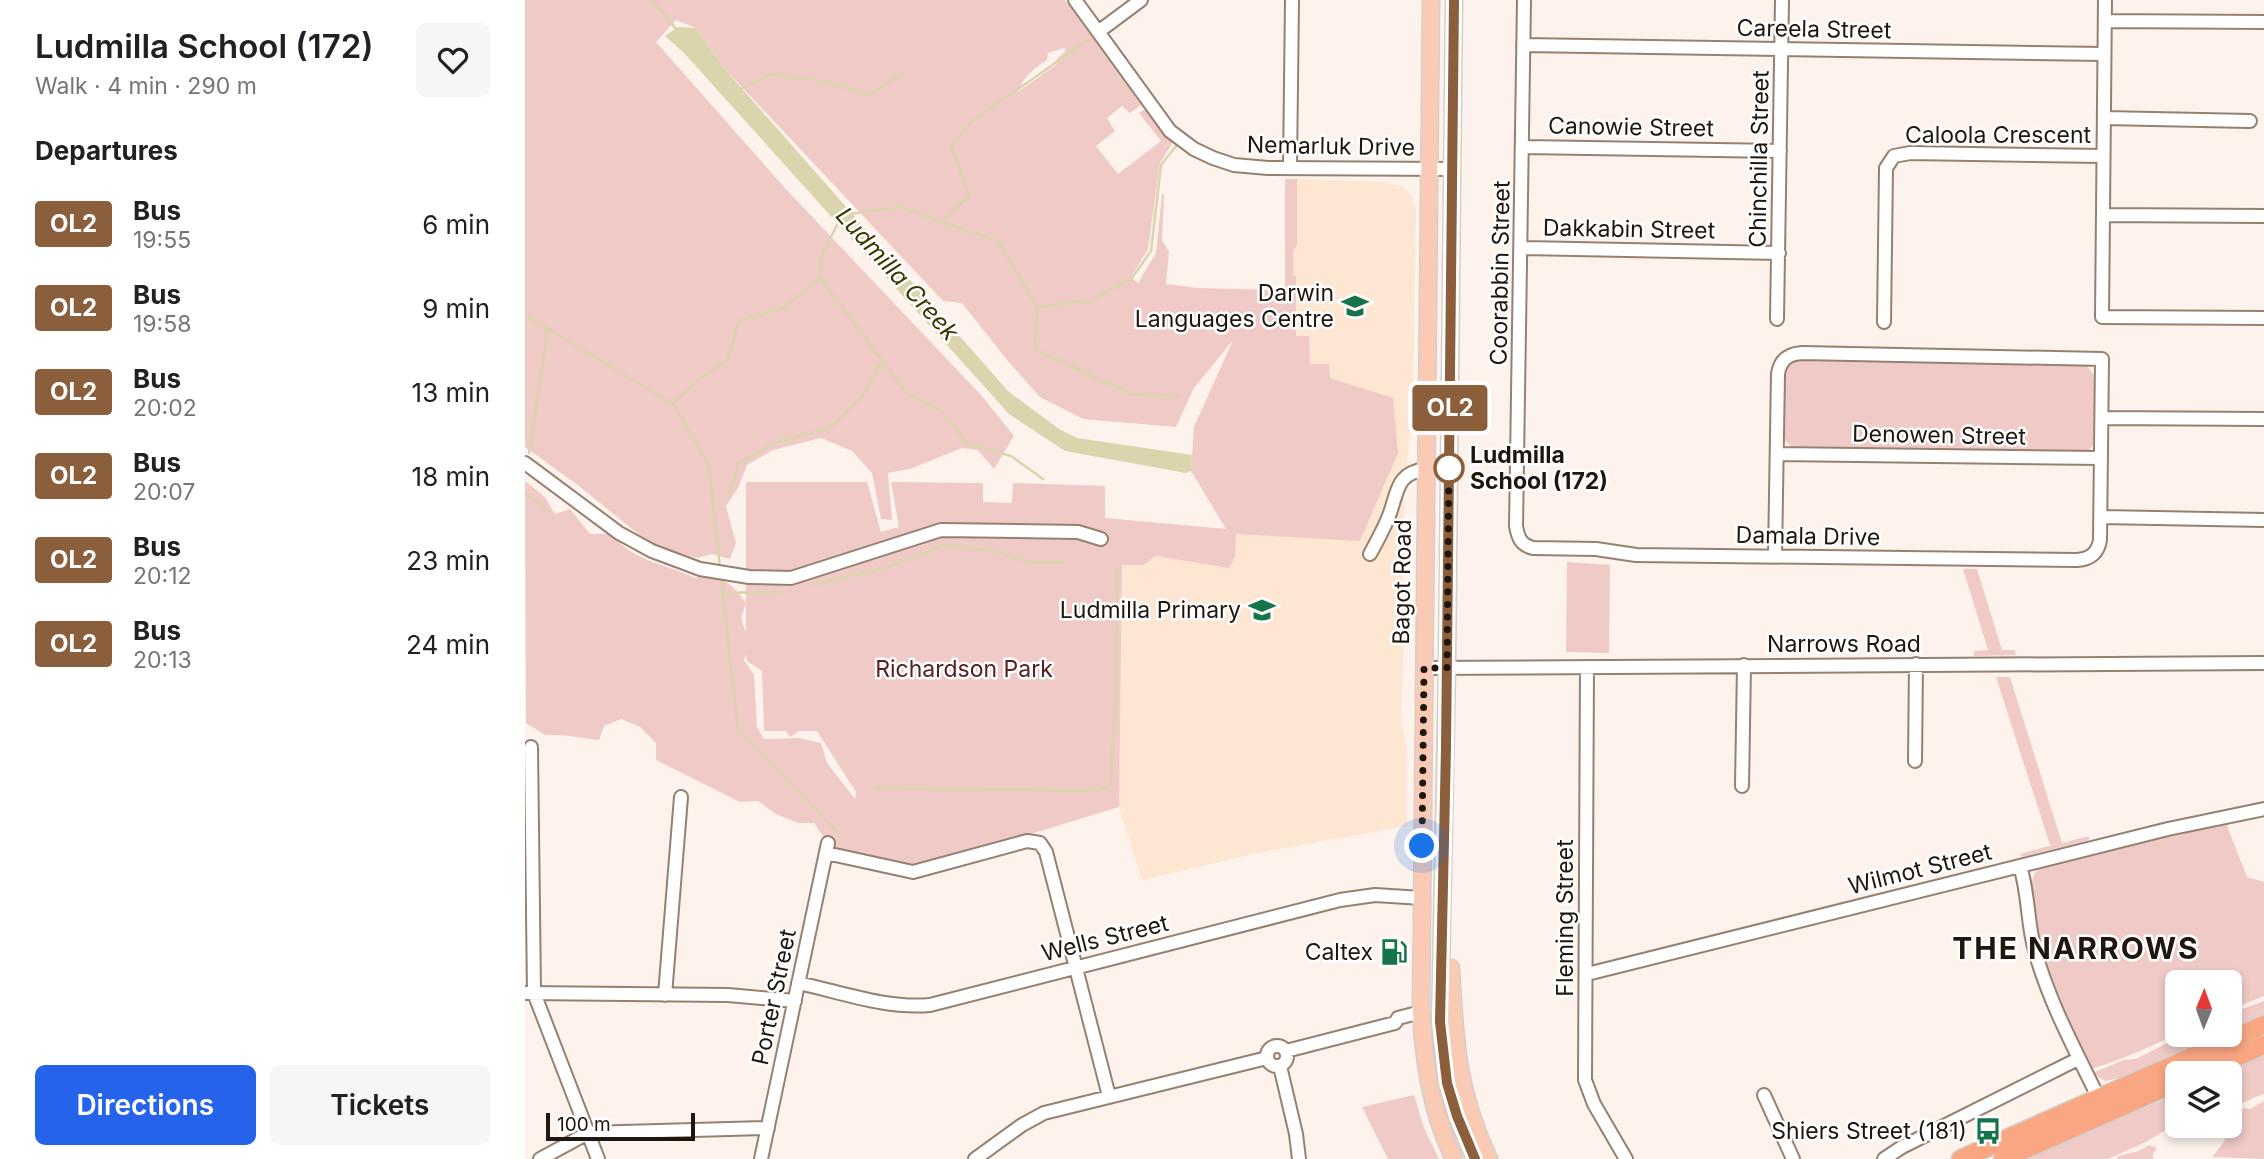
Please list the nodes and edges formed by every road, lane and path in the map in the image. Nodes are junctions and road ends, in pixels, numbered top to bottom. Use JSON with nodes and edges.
{"nodes":[{"id":1,"x":1075,"y":0,"type":"edge"},
{"id":2,"x":1142,"y":0,"type":"edge"},
{"id":3,"x":1292,"y":0,"type":"edge"},
{"id":4,"x":1431,"y":0,"type":"edge"},
{"id":5,"x":1454,"y":0,"type":"edge"},
{"id":6,"x":1524,"y":0,"type":"edge"},
{"id":7,"x":1782,"y":0,"type":"edge"},
{"id":8,"x":2105,"y":0,"type":"edge"},
{"id":9,"x":2105,"y":21,"type":"junction"},
{"id":10,"x":2264,"y":22,"type":"edge"},
{"id":11,"x":1098,"y":32,"type":"junction"},
{"id":12,"x":1523,"y":45,"type":"junction"},
{"id":13,"x":1781,"y":50,"type":"junction"},
{"id":14,"x":2104,"y":54,"type":"junction"},
{"id":15,"x":2104,"y":118,"type":"junction"},
{"id":16,"x":2250,"y":121,"type":"dead end"},
{"id":17,"x":1523,"y":147,"type":"junction"},
{"id":18,"x":1780,"y":151,"type":"junction"},
{"id":19,"x":2103,"y":156,"type":"junction"},
{"id":20,"x":1290,"y":168,"type":"junction"},
{"id":21,"x":1429,"y":169,"type":"junction"},
{"id":22,"x":1453,"y":169,"type":"junction"},
{"id":23,"x":2103,"y":215,"type":"junction"},
{"id":24,"x":2264,"y":216,"type":"edge"},
{"id":25,"x":1521,"y":248,"type":"junction"},
{"id":26,"x":1779,"y":253,"type":"junction"},
{"id":27,"x":2264,"y":318,"type":"edge"},
{"id":28,"x":1777,"y":319,"type":"dead end"},
{"id":29,"x":1884,"y":322,"type":"dead end"},
{"id":30,"x":2102,"y":418,"type":"junction"},
{"id":31,"x":2264,"y":419,"type":"edge"},
{"id":32,"x":1777,"y":454,"type":"junction"},
{"id":33,"x":2101,"y":458,"type":"junction"},
{"id":34,"x":525,"y":463,"type":"edge"},
{"id":35,"x":1426,"y":469,"type":"junction"},
{"id":36,"x":2101,"y":517,"type":"junction"},
{"id":37,"x":2264,"y":520,"type":"edge"},
{"id":38,"x":1101,"y":539,"type":"dead end"},
{"id":39,"x":1524,"y":545,"type":"joint"},
{"id":40,"x":1370,"y":554,"type":"dead end"},
{"id":41,"x":1775,"y":556,"type":"junction"},
{"id":42,"x":2264,"y":663,"type":"edge"},
{"id":43,"x":1916,"y":664,"type":"junction"},
{"id":44,"x":1744,"y":665,"type":"junction"},
{"id":45,"x":1587,"y":667,"type":"junction"},
{"id":46,"x":1424,"y":668,"type":"junction"},
{"id":47,"x":1447,"y":668,"type":"junction"},
{"id":48,"x":531,"y":747,"type":"dead end"},
{"id":49,"x":1915,"y":761,"type":"dead end"},
{"id":50,"x":1742,"y":786,"type":"dead end"},
{"id":51,"x":681,"y":797,"type":"dead end"},
{"id":52,"x":2264,"y":809,"type":"edge"},
{"id":53,"x":2020,"y":866,"type":"junction"},
{"id":54,"x":1422,"y":898,"type":"junction"},
{"id":55,"x":1444,"y":910,"type":"junction"},
{"id":56,"x":1076,"y":967,"type":"junction"},
{"id":57,"x":1587,"y":974,"type":"junction"},
{"id":58,"x":798,"y":983,"type":"junction"},
{"id":59,"x":530,"y":993,"type":"edge"},
{"id":60,"x":665,"y":995,"type":"junction"},
{"id":61,"x":795,"y":1001,"type":"junction"},
{"id":62,"x":1421,"y":1012,"type":"junction"},
{"id":63,"x":2264,"y":1025,"type":"edge"},
{"id":64,"x":2264,"y":1045,"type":"edge"},
{"id":65,"x":1286,"y":1052,"type":"junction"},
{"id":66,"x":1267,"y":1058,"type":"junction"},
{"id":67,"x":2078,"y":1059,"type":"junction"},
{"id":68,"x":2227,"y":1061,"type":"edge"},
{"id":69,"x":1280,"y":1066,"type":"junction"},
{"id":70,"x":2165,"y":1086,"type":"edge"},
{"id":71,"x":1765,"y":1095,"type":"dead end"},
{"id":72,"x":1109,"y":1096,"type":"junction"},
{"id":73,"x":2103,"y":1106,"type":"junction"},
{"id":74,"x":768,"y":1129,"type":"junction"},
{"id":75,"x":588,"y":1133,"type":"junction"},
{"id":76,"x":540,"y":1159,"type":"edge"},
{"id":77,"x":598,"y":1159,"type":"edge"},
{"id":78,"x":761,"y":1159,"type":"edge"},
{"id":79,"x":975,"y":1159,"type":"edge"},
{"id":80,"x":1299,"y":1159,"type":"edge"},
{"id":81,"x":1454,"y":1159,"type":"edge"},
{"id":82,"x":1475,"y":1159,"type":"edge"},
{"id":83,"x":1489,"y":1159,"type":"edge"},
{"id":84,"x":1626,"y":1159,"type":"edge"},
{"id":85,"x":1793,"y":1159,"type":"edge"},
{"id":86,"x":1884,"y":1159,"type":"edge"},
{"id":87,"x":1961,"y":1159,"type":"edge"},
{"id":88,"x":2003,"y":1159,"type":"edge"}],
"edges":[{"from":1,"to":11,"type":"street","name":"Nemarluk Drive"},
{"from":2,"to":11,"type":"street"},
{"from":3,"to":20,"type":"street"},
{"from":4,"to":21,"type":"main road","name":"Bagot Road"},
{"from":5,"to":22,"type":"main road","name":"Bagot Road"},
{"from":6,"to":12,"type":"street","name":"Coorabbin Street"},
{"from":7,"to":13,"type":"street","name":"Chinchilla Street"},
{"from":8,"to":9,"type":"street"},
{"from":9,"to":10,"type":"street"},
{"from":9,"to":14,"type":"street"},
{"from":11,"to":20,"type":"street","name":"Nemarluk Drive"},
{"from":12,"to":13,"type":"street","name":"Careela Street"},
{"from":12,"to":17,"type":"street","name":"Coorabbin Street"},
{"from":13,"to":14,"type":"street","name":"Careela Street"},
{"from":13,"to":18,"type":"street","name":"Chinchilla Street"},
{"from":14,"to":15,"type":"street"},
{"from":15,"to":16,"type":"street"},
{"from":15,"to":19,"type":"street"},
{"from":17,"to":18,"type":"street","name":"Canowie Street"},
{"from":17,"to":25,"type":"street","name":"Coorabbin Street"},
{"from":18,"to":26,"type":"street","name":"Chinchilla Street"},
{"from":19,"to":23,"type":"street"},
{"from":19,"to":29,"type":"street","name":"Caloola Crescent"},
{"from":20,"to":21,"type":"street","name":"Nemarluk Drive"},
{"from":21,"to":22,"type":"street","name":"Nemarluk Drive"},
{"from":21,"to":35,"type":"main road","name":"Bagot Road"},
{"from":22,"to":47,"type":"main road","name":"Bagot Road"},
{"from":23,"to":24,"type":"street"},
{"from":23,"to":27,"type":"street"},
{"from":25,"to":26,"type":"street","name":"Dakkabin Street"},
{"from":25,"to":39,"type":"street","name":"Coorabbin Street"},
{"from":26,"to":28,"type":"street","name":"Chinchilla Street"},
{"from":30,"to":31,"type":"street"},
{"from":30,"to":32,"type":"street"},
{"from":30,"to":33,"type":"street"},
{"from":32,"to":33,"type":"street","name":"Denowen Street"},
{"from":32,"to":41,"type":"street"},
{"from":33,"to":36,"type":"street"},
{"from":34,"to":38,"type":"street"},
{"from":35,"to":40,"type":"street"},
{"from":35,"to":46,"type":"main road","name":"Bagot Road"},
{"from":36,"to":37,"type":"street"},
{"from":36,"to":41,"type":"street","name":"Damala Drive"},
{"from":39,"to":41,"type":"street","name":"Damala Drive"},
{"from":42,"to":43,"type":"street","name":"Narrows Road"},
{"from":43,"to":44,"type":"street","name":"Narrows Road"},
{"from":43,"to":49,"type":"street"},
{"from":44,"to":45,"type":"street","name":"Narrows Road"},
{"from":44,"to":50,"type":"street"},
{"from":45,"to":47,"type":"street","name":"Narrows Road"},
{"from":45,"to":57,"type":"street","name":"Fleming Street"},
{"from":46,"to":47,"type":"street","name":"Narrows Road"},
{"from":46,"to":54,"type":"main road","name":"Bagot Road"},
{"from":47,"to":55,"type":"main road","name":"Bagot Road"},
{"from":48,"to":59,"type":"street"},
{"from":51,"to":60,"type":"street"},
{"from":52,"to":53,"type":"street","name":"Wilmot Street"},
{"from":53,"to":57,"type":"street","name":"Wilmot Street"},
{"from":53,"to":67,"type":"street"},
{"from":54,"to":56,"type":"street","name":"Wells Street"},
{"from":54,"to":62,"type":"main road","name":"Bagot Road"},
{"from":55,"to":82,"type":"main road","name":"Bagot Road"},
{"from":55,"to":83,"type":"main road","name":"Bagot Road"},
{"from":56,"to":58,"type":"street","name":"Wells Street"},
{"from":56,"to":58,"type":"street","name":"Porter Street"},
{"from":56,"to":72,"type":"street"},
{"from":57,"to":84,"type":"street","name":"Fleming Street"},
{"from":58,"to":61,"type":"street","name":"Porter Street"},
{"from":59,"to":60,"type":"street"},
{"from":59,"to":75,"type":"street"},
{"from":60,"to":61,"type":"street"},
{"from":61,"to":74,"type":"street","name":"Porter Street"},
{"from":62,"to":65,"type":"street"},
{"from":62,"to":81,"type":"main road","name":"Bagot Road"},
{"from":63,"to":73,"type":"highway"},
{"from":64,"to":68,"type":"highway"},
{"from":65,"to":66,"type":"street"},
{"from":65,"to":69,"type":"street"},
{"from":66,"to":69,"type":"street"},
{"from":66,"to":72,"type":"street"},
{"from":67,"to":73,"type":"street"},
{"from":67,"to":86,"type":"street"},
{"from":69,"to":80,"type":"street"},
{"from":70,"to":73,"type":"highway"},
{"from":71,"to":85,"type":"street"},
{"from":72,"to":79,"type":"street"},
{"from":73,"to":87,"type":"highway"},
{"from":73,"to":88,"type":"highway"},
{"from":74,"to":75,"type":"street"},
{"from":74,"to":78,"type":"street","name":"Porter Street"},
{"from":75,"to":76,"type":"street"},
{"from":75,"to":77,"type":"street"}]}
